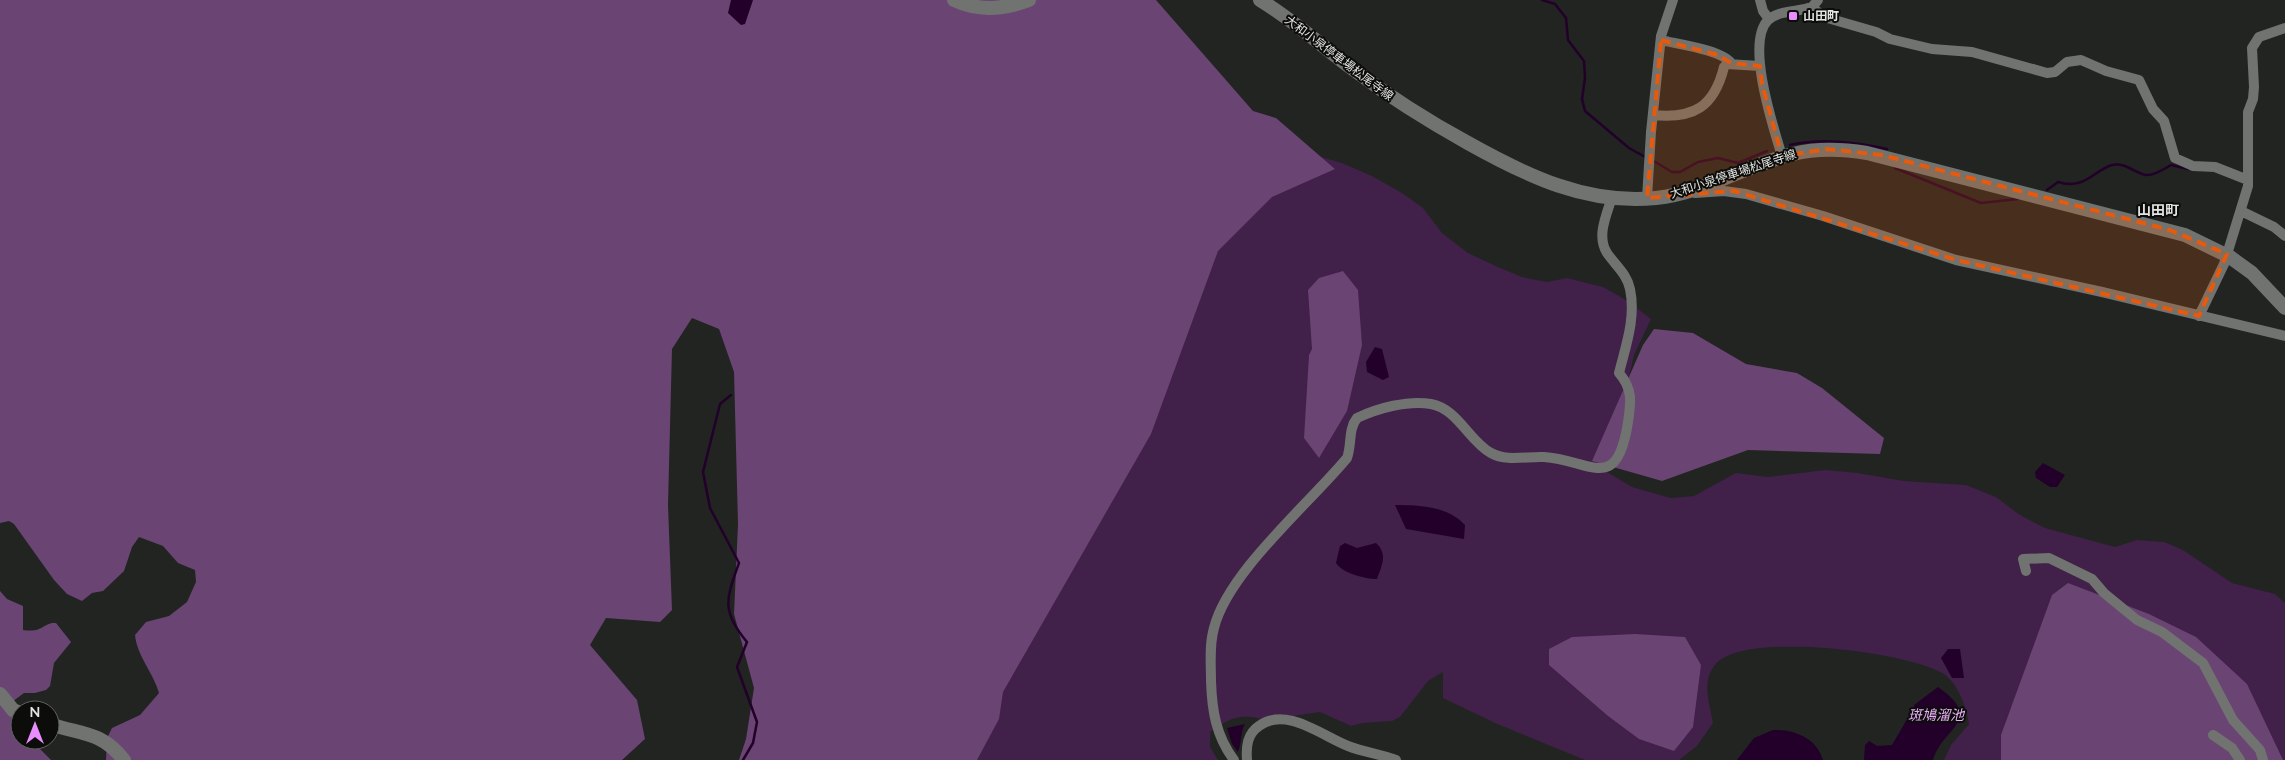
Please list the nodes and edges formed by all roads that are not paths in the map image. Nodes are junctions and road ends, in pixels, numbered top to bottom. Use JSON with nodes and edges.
{"nodes":[{"id":1,"x":954,"y":0,"type":"edge"},
{"id":2,"x":1029,"y":0,"type":"edge"},
{"id":3,"x":1260,"y":0,"type":"edge"},
{"id":4,"x":1673,"y":0,"type":"edge"},
{"id":5,"x":1760,"y":0,"type":"edge"},
{"id":6,"x":1815,"y":4,"type":"edge"},
{"id":7,"x":1769,"y":19,"type":"junction"},
{"id":8,"x":2285,"y":28,"type":"edge"},
{"id":9,"x":1661,"y":40,"type":"junction"},
{"id":10,"x":1731,"y":63,"type":"junction"},
{"id":11,"x":1760,"y":66,"type":"junction"},
{"id":12,"x":1653,"y":115,"type":"junction"},
{"id":13,"x":1782,"y":156,"type":"junction"},
{"id":14,"x":2248,"y":180,"type":"junction"},
{"id":15,"x":1674,"y":194,"type":"junction"},
{"id":16,"x":1612,"y":197,"type":"junction"},
{"id":17,"x":1647,"y":198,"type":"junction"},
{"id":18,"x":2241,"y":211,"type":"junction"},
{"id":19,"x":2285,"y":236,"type":"edge"},
{"id":20,"x":2227,"y":254,"type":"junction"},
{"id":21,"x":2285,"y":308,"type":"edge"},
{"id":22,"x":2199,"y":316,"type":"junction"},
{"id":23,"x":2285,"y":336,"type":"edge"},
{"id":24,"x":2026,"y":572,"type":"dead end"},
{"id":25,"x":0,"y":694,"type":"edge"},
{"id":26,"x":10,"y":706,"type":"edge"},
{"id":27,"x":60,"y":727,"type":"edge"},
{"id":28,"x":2213,"y":735,"type":"dead end"},
{"id":29,"x":124,"y":760,"type":"edge"},
{"id":30,"x":1234,"y":760,"type":"edge"},
{"id":31,"x":1248,"y":760,"type":"edge"},
{"id":32,"x":1396,"y":760,"type":"edge"},
{"id":33,"x":2240,"y":760,"type":"edge"},
{"id":34,"x":2263,"y":760,"type":"edge"}],
"edges":[{"from":1,"to":2,"type":"main road"},
{"from":3,"to":16,"type":"main road","name":"大和小泉停車場松尾寺線"},
{"from":4,"to":9,"type":"street"},
{"from":5,"to":7,"type":"street"},
{"from":6,"to":7,"type":"street"},
{"from":6,"to":14,"type":"street"},
{"from":7,"to":11,"type":"street"},
{"from":8,"to":14,"type":"street"},
{"from":9,"to":10,"type":"street"},
{"from":9,"to":12,"type":"street"},
{"from":10,"to":11,"type":"street"},
{"from":10,"to":12,"type":"street"},
{"from":11,"to":13,"type":"street"},
{"from":12,"to":17,"type":"street"},
{"from":13,"to":15,"type":"main road","name":"大和小泉停車場松尾寺線"},
{"from":13,"to":20,"type":"main road","name":"大和小泉停車場松尾寺線"},
{"from":14,"to":18,"type":"street"},
{"from":15,"to":17,"type":"main road","name":"大和小泉停車場松尾寺線"},
{"from":15,"to":22,"type":"street"},
{"from":16,"to":17,"type":"main road","name":"大和小泉停車場松尾寺線"},
{"from":16,"to":30,"type":"street"},
{"from":18,"to":19,"type":"street"},
{"from":18,"to":20,"type":"street"},
{"from":20,"to":21,"type":"main road","name":"大和小泉停車場松尾寺線"},
{"from":20,"to":22,"type":"street"},
{"from":22,"to":23,"type":"street"},
{"from":24,"to":34,"type":"street"},
{"from":25,"to":26,"type":"main road"},
{"from":27,"to":29,"type":"main road"},
{"from":28,"to":33,"type":"street"},
{"from":31,"to":32,"type":"street"}]}
